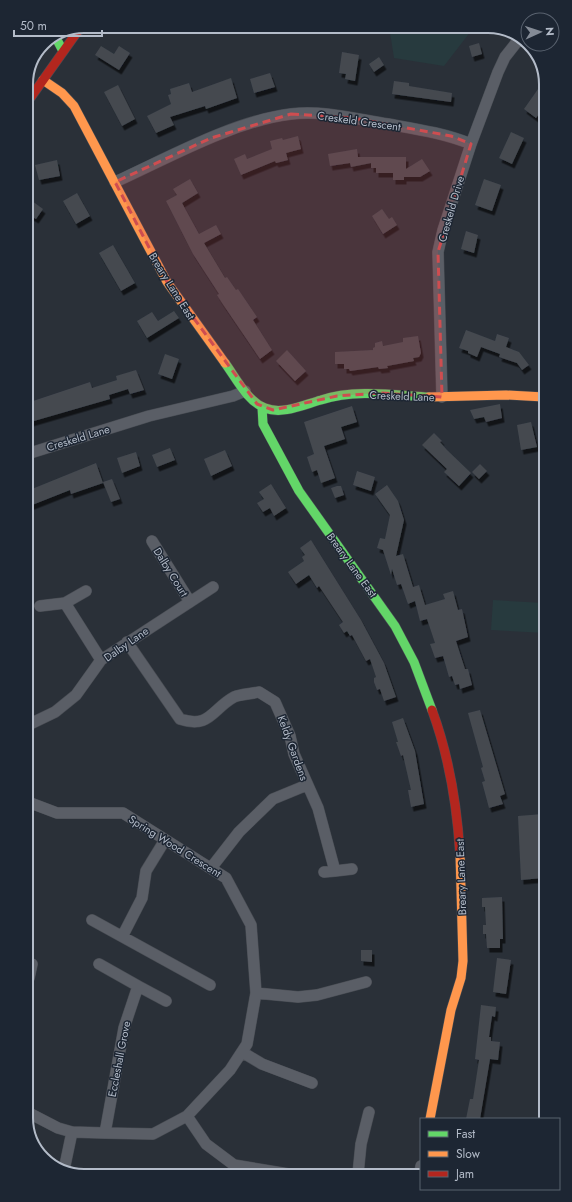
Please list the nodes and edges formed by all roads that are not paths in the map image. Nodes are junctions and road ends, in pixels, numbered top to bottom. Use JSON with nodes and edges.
{"nodes":[{"id":1,"x":76,"y":34,"type":"edge"},
{"id":2,"x":57,"y":41,"type":"edge"},
{"id":3,"x":518,"y":42,"type":"edge"},
{"id":4,"x":63,"y":52,"type":"junction"},
{"id":5,"x":43,"y":80,"type":"junction"},
{"id":6,"x":33,"y":94,"type":"edge"},
{"id":7,"x":471,"y":144,"type":"junction"},
{"id":8,"x":115,"y":182,"type":"junction"},
{"id":9,"x":245,"y":392,"type":"junction"},
{"id":10,"x":442,"y":397,"type":"junction"},
{"id":11,"x":539,"y":397,"type":"edge"},
{"id":12,"x":262,"y":407,"type":"junction"},
{"id":13,"x":33,"y":452,"type":"edge"},
{"id":14,"x":152,"y":541,"type":"dead end"},
{"id":15,"x":213,"y":587,"type":"dead end"},
{"id":16,"x":86,"y":591,"type":"dead end"},
{"id":17,"x":190,"y":602,"type":"junction"},
{"id":18,"x":65,"y":603,"type":"junction"},
{"id":19,"x":40,"y":606,"type":"dead end"},
{"id":20,"x":127,"y":642,"type":"junction"},
{"id":21,"x":102,"y":660,"type":"junction"},
{"id":22,"x":33,"y":723,"type":"edge"},
{"id":23,"x":307,"y":785,"type":"junction"},
{"id":24,"x":33,"y":804,"type":"edge"},
{"id":25,"x":165,"y":840,"type":"junction"},
{"id":26,"x":211,"y":868,"type":"junction"},
{"id":27,"x":352,"y":869,"type":"dead end"},
{"id":28,"x":92,"y":920,"type":"dead end"},
{"id":29,"x":123,"y":935,"type":"junction"},
{"id":30,"x":99,"y":964,"type":"dead end"},
{"id":31,"x":366,"y":982,"type":"dead end"},
{"id":32,"x":210,"y":984,"type":"dead end"},
{"id":33,"x":138,"y":986,"type":"junction"},
{"id":34,"x":256,"y":993,"type":"junction"},
{"id":35,"x":166,"y":1001,"type":"dead end"},
{"id":36,"x":242,"y":1052,"type":"junction"},
{"id":37,"x":312,"y":1083,"type":"dead end"},
{"id":38,"x":369,"y":1112,"type":"dead end"},
{"id":39,"x":33,"y":1115,"type":"edge"},
{"id":40,"x":187,"y":1116,"type":"junction"},
{"id":41,"x":430,"y":1118,"type":"edge"},
{"id":42,"x":72,"y":1132,"type":"junction"},
{"id":43,"x":105,"y":1133,"type":"junction"},
{"id":44,"x":65,"y":1165,"type":"edge"},
{"id":45,"x":258,"y":1169,"type":"edge"},
{"id":46,"x":358,"y":1169,"type":"edge"}],
"edges":[{"from":1,"to":4,"type":"main road"},
{"from":2,"to":4,"type":"main road"},
{"from":3,"to":7,"type":"street","name":"Creskeld Drive"},
{"from":4,"to":5,"type":"main road"},
{"from":5,"to":6,"type":"main road"},
{"from":5,"to":8,"type":"main road","name":"Breary Lane East"},
{"from":7,"to":8,"type":"street","name":"Creskeld Crescent"},
{"from":7,"to":10,"type":"street","name":"Creskeld Drive"},
{"from":8,"to":9,"type":"main road","name":"Breary Lane East"},
{"from":9,"to":12,"type":"main road","name":"Breary Lane East"},
{"from":9,"to":13,"type":"street","name":"Creskeld Lane"},
{"from":10,"to":11,"type":"main road","name":"Creskeld Lane"},
{"from":10,"to":12,"type":"main road","name":"Creskeld Lane"},
{"from":12,"to":41,"type":"main road","name":"Breary Lane East"},
{"from":14,"to":17,"type":"street","name":"Dalby Court"},
{"from":15,"to":17,"type":"street","name":"Dalby Lane"},
{"from":16,"to":18,"type":"street"},
{"from":17,"to":20,"type":"street","name":"Dalby Lane"},
{"from":18,"to":19,"type":"street"},
{"from":18,"to":21,"type":"street"},
{"from":20,"to":21,"type":"street","name":"Dalby Lane"},
{"from":20,"to":23,"type":"street","name":"Keldy Gardens"},
{"from":21,"to":22,"type":"street","name":"Dalby Lane"},
{"from":23,"to":26,"type":"street"},
{"from":23,"to":27,"type":"street","name":"Keldy Gardens"},
{"from":24,"to":25,"type":"street","name":"Spring Wood Crescent"},
{"from":25,"to":26,"type":"street","name":"Spring Wood Crescent"},
{"from":25,"to":29,"type":"street"},
{"from":26,"to":34,"type":"street","name":"Spring Wood Crescent"},
{"from":28,"to":29,"type":"street"},
{"from":29,"to":32,"type":"street"},
{"from":30,"to":33,"type":"street"},
{"from":31,"to":34,"type":"street"},
{"from":33,"to":35,"type":"street"},
{"from":33,"to":43,"type":"street","name":"Eccleshall Grove"},
{"from":34,"to":36,"type":"street","name":"Spring Wood Crescent"},
{"from":36,"to":37,"type":"street"},
{"from":36,"to":40,"type":"street","name":"Spring Wood Crescent"},
{"from":38,"to":46,"type":"street"},
{"from":39,"to":42,"type":"street","name":"Spring Wood Crescent"},
{"from":40,"to":43,"type":"street","name":"Spring Wood Crescent"},
{"from":40,"to":45,"type":"street"},
{"from":42,"to":43,"type":"street","name":"Spring Wood Crescent"},
{"from":42,"to":44,"type":"street"}]}
